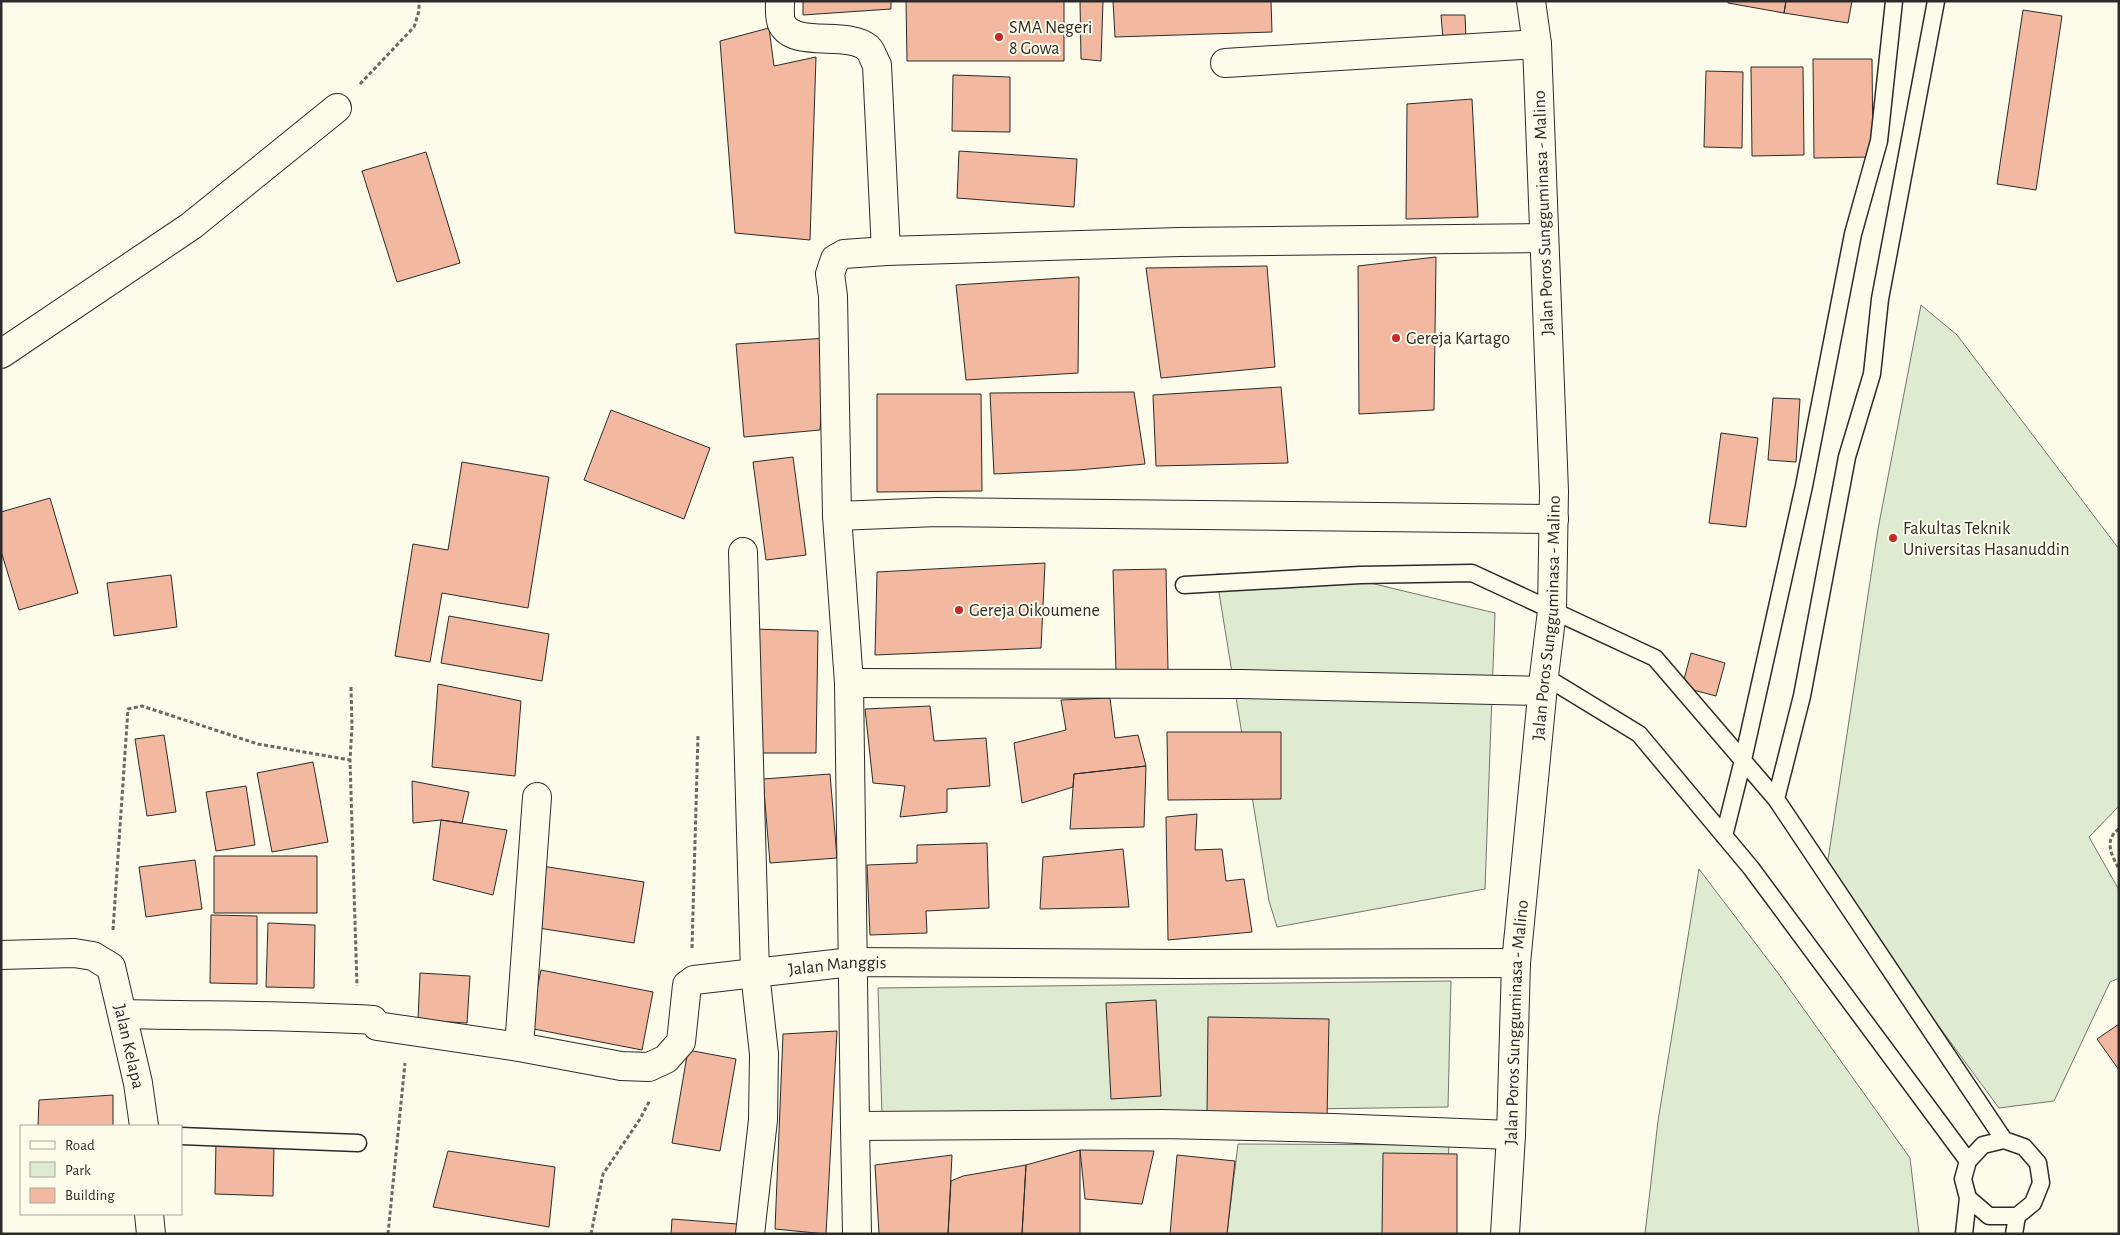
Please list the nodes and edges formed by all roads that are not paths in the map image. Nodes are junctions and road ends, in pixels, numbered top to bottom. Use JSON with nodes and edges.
{"nodes":[{"id":1,"x":780,"y":1,"type":"edge"},
{"id":2,"x":1531,"y":1,"type":"edge"},
{"id":3,"x":1894,"y":1,"type":"edge"},
{"id":4,"x":1936,"y":1,"type":"edge"},
{"id":5,"x":1537,"y":44,"type":"junction"},
{"id":6,"x":1225,"y":63,"type":"dead end"},
{"id":7,"x":337,"y":108,"type":"road end"},
{"id":8,"x":1544,"y":238,"type":"junction"},
{"id":9,"x":886,"y":251,"type":"junction"},
{"id":10,"x":1,"y":354,"type":"edge"},
{"id":11,"x":837,"y":516,"type":"junction"},
{"id":12,"x":1554,"y":519,"type":"junction"},
{"id":13,"x":743,"y":552,"type":"dead end"},
{"id":14,"x":1184,"y":585,"type":"dead end"},
{"id":15,"x":1552,"y":611,"type":"junction"},
{"id":16,"x":849,"y":683,"type":"junction"},
{"id":17,"x":1543,"y":684,"type":"junction"},
{"id":18,"x":1743,"y":760,"type":"junction"},
{"id":19,"x":537,"y":797,"type":"dead end"},
{"id":20,"x":1776,"y":799,"type":"junction"},
{"id":21,"x":1724,"y":836,"type":"junction"},
{"id":22,"x":1,"y":955,"type":"edge"},
{"id":23,"x":852,"y":962,"type":"junction"},
{"id":24,"x":1516,"y":963,"type":"junction"},
{"id":25,"x":755,"y":973,"type":"junction"},
{"id":26,"x":124,"y":1014,"type":"junction"},
{"id":27,"x":519,"y":1047,"type":"junction"},
{"id":28,"x":144,"y":1125,"type":"edge"},
{"id":29,"x":855,"y":1126,"type":"junction"},
{"id":30,"x":1511,"y":1135,"type":"junction"},
{"id":31,"x":182,"y":1136,"type":"edge"},
{"id":32,"x":2004,"y":1140,"type":"junction"},
{"id":33,"x":358,"y":1143,"type":"dead end"},
{"id":34,"x":1968,"y":1161,"type":"junction"},
{"id":35,"x":1968,"y":1198,"type":"junction"},
{"id":36,"x":149,"y":1215,"type":"edge"},
{"id":37,"x":2016,"y":1216,"type":"junction"},
{"id":38,"x":151,"y":1234,"type":"edge"},
{"id":39,"x":750,"y":1234,"type":"edge"},
{"id":40,"x":857,"y":1234,"type":"edge"},
{"id":41,"x":1505,"y":1234,"type":"edge"},
{"id":42,"x":1964,"y":1234,"type":"edge"},
{"id":43,"x":2014,"y":1234,"type":"edge"}],
"edges":[{"from":1,"to":9,"type":"street"},
{"from":2,"to":5,"type":"street","name":"Jalan Poros Sungguminasa - Malino"},
{"from":3,"to":18,"type":"lane"},
{"from":4,"to":20,"type":"lane"},
{"from":5,"to":6,"type":"street"},
{"from":5,"to":8,"type":"street","name":"Jalan Poros Sungguminasa - Malino"},
{"from":7,"to":10,"type":"street"},
{"from":8,"to":9,"type":"street"},
{"from":8,"to":12,"type":"street","name":"Jalan Poros Sungguminasa - Malino"},
{"from":9,"to":11,"type":"street"},
{"from":11,"to":12,"type":"street"},
{"from":11,"to":16,"type":"street"},
{"from":12,"to":15,"type":"street","name":"Jalan Poros Sungguminasa - Malino"},
{"from":13,"to":25,"type":"street"},
{"from":14,"to":15,"type":"lane"},
{"from":15,"to":17,"type":"street","name":"Jalan Poros Sungguminasa - Malino"},
{"from":15,"to":18,"type":"lane"},
{"from":16,"to":17,"type":"street"},
{"from":16,"to":23,"type":"street"},
{"from":17,"to":21,"type":"lane"},
{"from":17,"to":24,"type":"street","name":"Jalan Poros Sungguminasa - Malino"},
{"from":18,"to":20,"type":"lane"},
{"from":18,"to":21,"type":"lane"},
{"from":19,"to":27,"type":"street"},
{"from":20,"to":32,"type":"lane"},
{"from":21,"to":34,"type":"lane"},
{"from":22,"to":26,"type":"street","name":"Jalan Kelapa"},
{"from":23,"to":24,"type":"street","name":"Jalan Manggis"},
{"from":23,"to":25,"type":"street","name":"Jalan Manggis"},
{"from":23,"to":29,"type":"street"},
{"from":24,"to":30,"type":"street","name":"Jalan Poros Sungguminasa - Malino"},
{"from":25,"to":27,"type":"street","name":"Jalan Manggis"},
{"from":25,"to":39,"type":"street"},
{"from":26,"to":27,"type":"street"},
{"from":26,"to":28,"type":"street","name":"Jalan Kelapa"},
{"from":29,"to":30,"type":"street"},
{"from":29,"to":40,"type":"street"},
{"from":30,"to":41,"type":"street","name":"Jalan Poros Sungguminasa - Malino"},
{"from":31,"to":33,"type":"lane"},
{"from":32,"to":34,"type":"lane"},
{"from":32,"to":37,"type":"lane"},
{"from":34,"to":35,"type":"lane"},
{"from":35,"to":37,"type":"lane"},
{"from":35,"to":42,"type":"lane"},
{"from":36,"to":38,"type":"street"},
{"from":37,"to":43,"type":"lane"}]}
